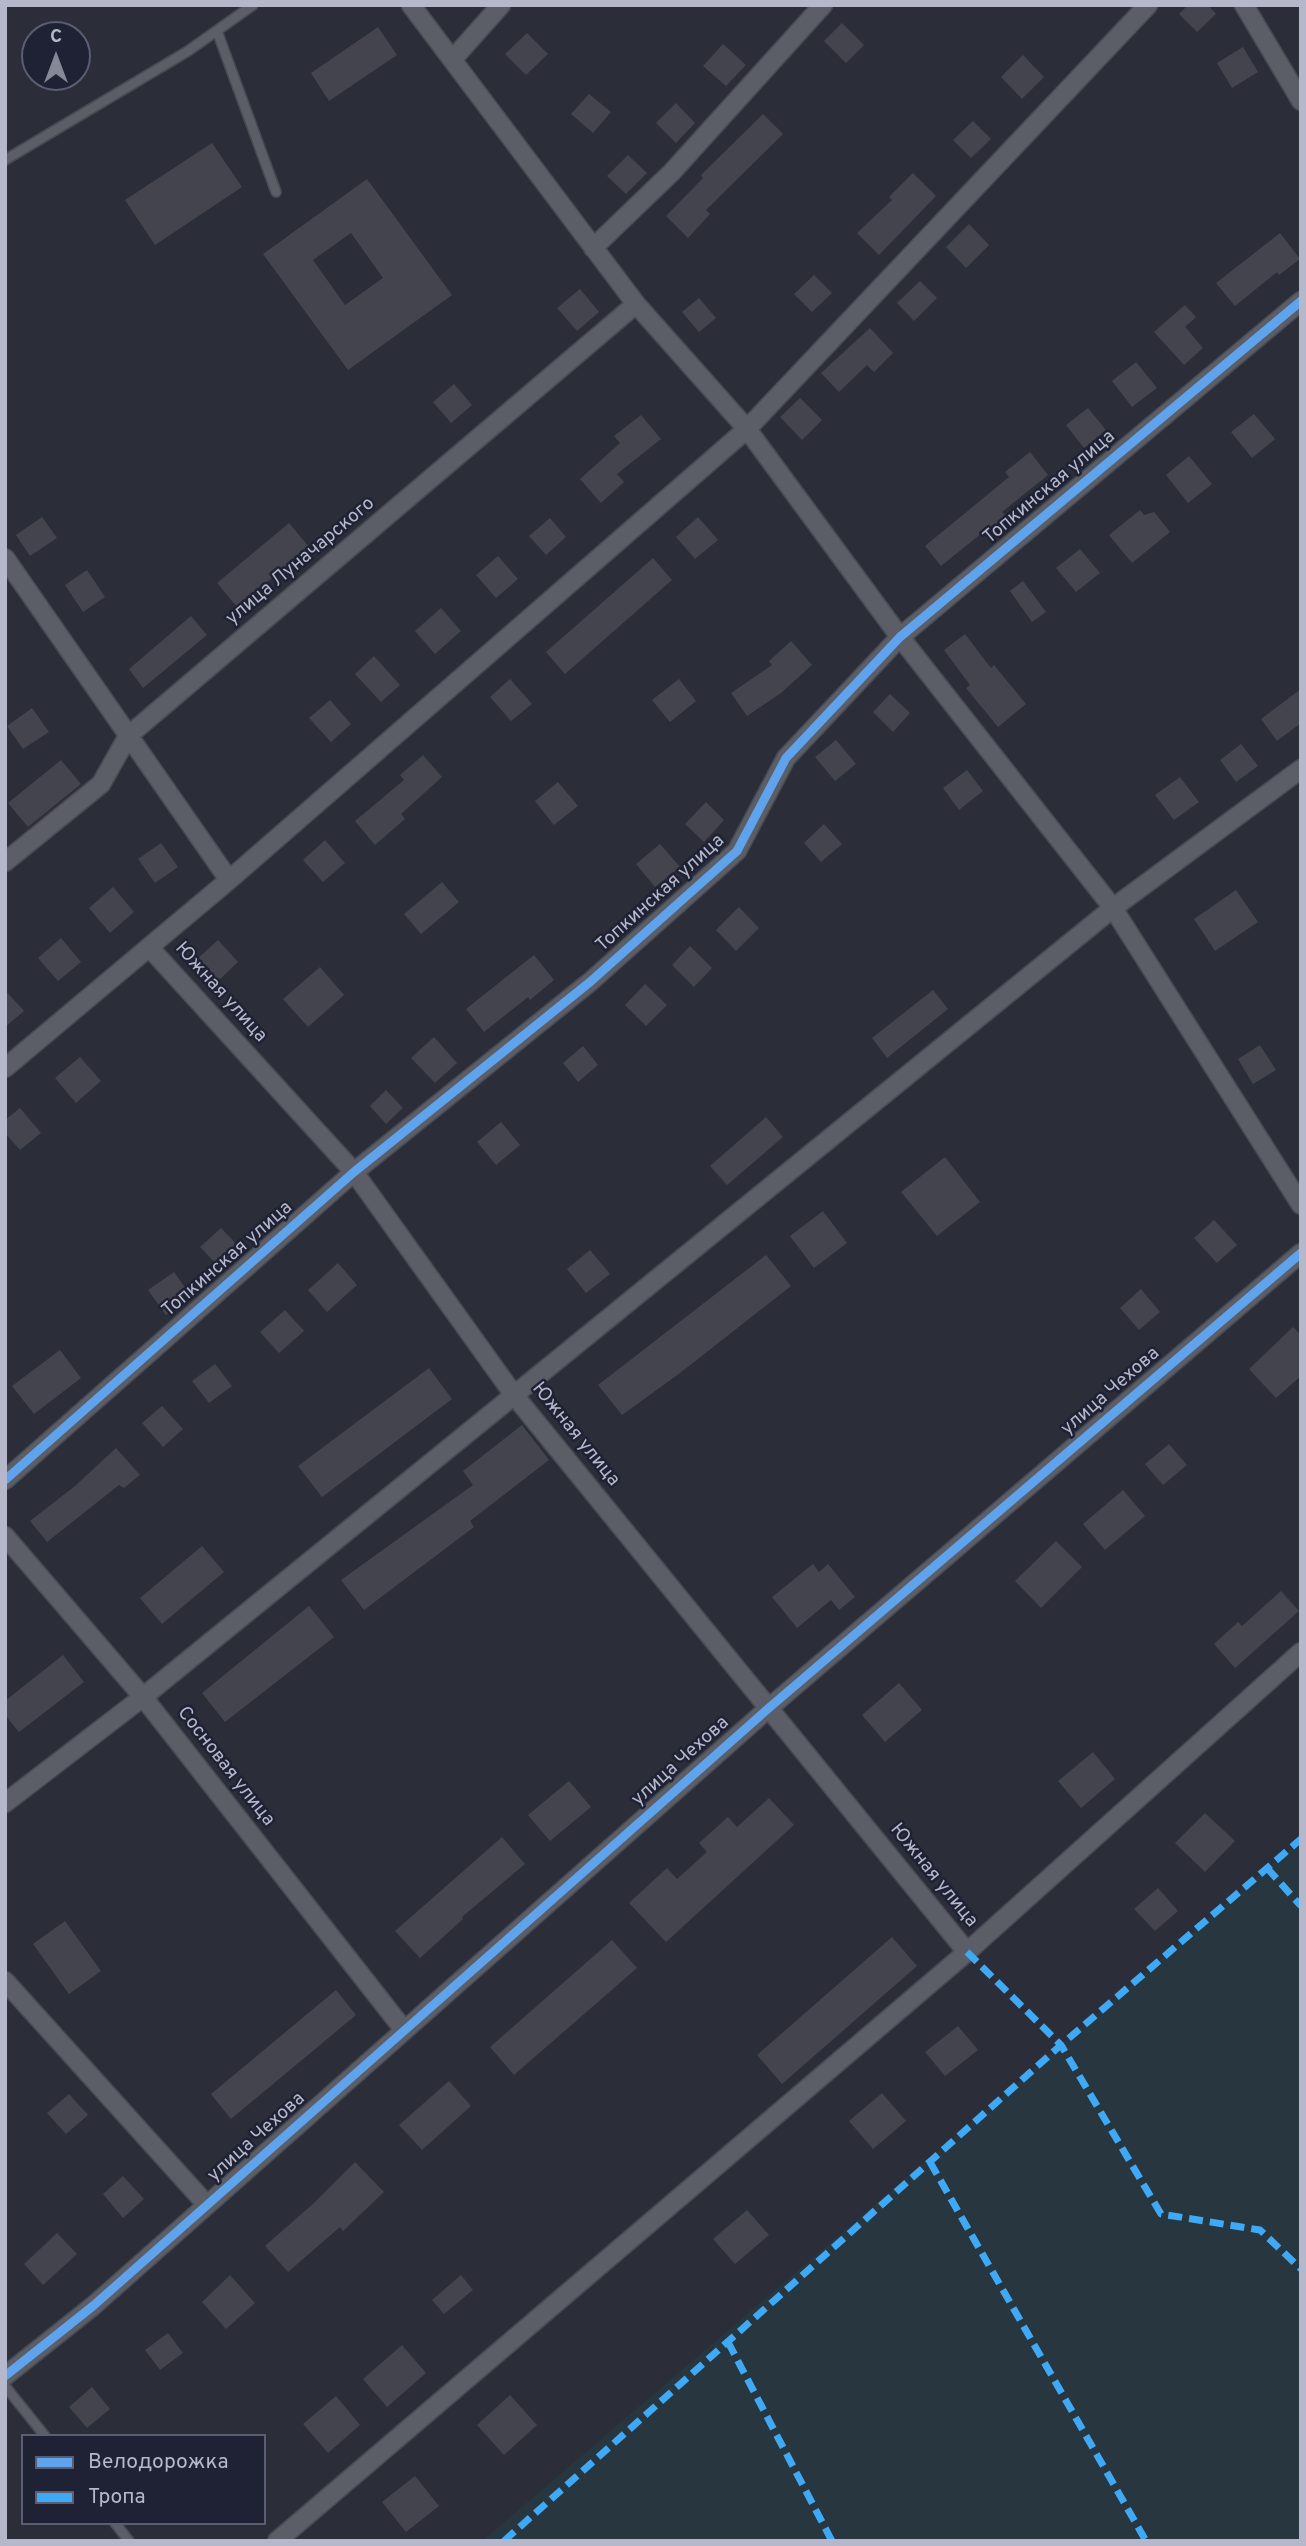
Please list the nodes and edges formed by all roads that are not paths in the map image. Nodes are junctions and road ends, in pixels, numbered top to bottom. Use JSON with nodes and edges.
{"nodes":[{"id":1,"x":253,"y":5,"type":"edge"},
{"id":2,"x":411,"y":5,"type":"edge"},
{"id":3,"x":501,"y":5,"type":"edge"},
{"id":4,"x":823,"y":5,"type":"edge"},
{"id":5,"x":1148,"y":5,"type":"edge"},
{"id":6,"x":1244,"y":5,"type":"edge"},
{"id":7,"x":217,"y":31,"type":"junction"},
{"id":8,"x":452,"y":60,"type":"junction"},
{"id":9,"x":1301,"y":101,"type":"edge"},
{"id":10,"x":5,"y":160,"type":"edge"},
{"id":11,"x":276,"y":192,"type":"dead end"},
{"id":12,"x":593,"y":248,"type":"junction"},
{"id":13,"x":1301,"y":300,"type":"edge"},
{"id":14,"x":636,"y":304,"type":"junction"},
{"id":15,"x":747,"y":429,"type":"junction"},
{"id":16,"x":5,"y":558,"type":"edge"},
{"id":17,"x":900,"y":637,"type":"junction"},
{"id":18,"x":128,"y":736,"type":"junction"},
{"id":19,"x":1301,"y":769,"type":"edge"},
{"id":20,"x":5,"y":862,"type":"edge"},
{"id":21,"x":229,"y":880,"type":"junction"},
{"id":22,"x":1113,"y":908,"type":"junction"},
{"id":23,"x":149,"y":947,"type":"junction"},
{"id":24,"x":5,"y":1068,"type":"edge"},
{"id":25,"x":354,"y":1172,"type":"junction"},
{"id":26,"x":1301,"y":1205,"type":"edge"},
{"id":27,"x":1301,"y":1253,"type":"edge"},
{"id":28,"x":514,"y":1395,"type":"junction"},
{"id":29,"x":5,"y":1480,"type":"edge"},
{"id":30,"x":5,"y":1536,"type":"edge"},
{"id":31,"x":1301,"y":1652,"type":"edge"},
{"id":32,"x":143,"y":1696,"type":"junction"},
{"id":33,"x":770,"y":1707,"type":"junction"},
{"id":34,"x":5,"y":1803,"type":"edge"},
{"id":35,"x":967,"y":1952,"type":"junction"},
{"id":36,"x":5,"y":1981,"type":"edge"},
{"id":37,"x":404,"y":2031,"type":"junction"},
{"id":38,"x":206,"y":2205,"type":"junction"},
{"id":39,"x":5,"y":2376,"type":"edge"},
{"id":40,"x":5,"y":2386,"type":"edge"},
{"id":41,"x":43,"y":2434,"type":"edge"},
{"id":42,"x":117,"y":2525,"type":"edge"},
{"id":43,"x":129,"y":2541,"type":"edge"},
{"id":44,"x":277,"y":2541,"type":"edge"}],
"edges":[{"from":1,"to":7,"type":"lane"},
{"from":2,"to":8,"type":"street"},
{"from":3,"to":8,"type":"street"},
{"from":4,"to":12,"type":"street"},
{"from":5,"to":15,"type":"street"},
{"from":6,"to":9,"type":"street"},
{"from":7,"to":10,"type":"lane"},
{"from":7,"to":11,"type":"lane"},
{"from":8,"to":12,"type":"street"},
{"from":12,"to":14,"type":"street"},
{"from":13,"to":17,"type":"street","name":"Топкинская улица"},
{"from":14,"to":15,"type":"street"},
{"from":14,"to":18,"type":"street","name":"улица Луначарского"},
{"from":15,"to":17,"type":"street"},
{"from":15,"to":21,"type":"street"},
{"from":16,"to":18,"type":"street"},
{"from":17,"to":22,"type":"street"},
{"from":17,"to":25,"type":"street","name":"Топкинская улица"},
{"from":18,"to":20,"type":"street","name":"улица Луначарского"},
{"from":18,"to":21,"type":"street"},
{"from":19,"to":22,"type":"street"},
{"from":21,"to":23,"type":"street"},
{"from":22,"to":26,"type":"street"},
{"from":22,"to":28,"type":"street"},
{"from":23,"to":24,"type":"street"},
{"from":23,"to":25,"type":"street","name":"Южная улица"},
{"from":25,"to":28,"type":"street","name":"Южная улица"},
{"from":25,"to":29,"type":"street","name":"Топкинская улица"},
{"from":27,"to":33,"type":"street","name":"улица Чехова"},
{"from":28,"to":32,"type":"street"},
{"from":28,"to":33,"type":"street","name":"Южная улица"},
{"from":30,"to":32,"type":"street","name":"Сосновая улица"},
{"from":31,"to":35,"type":"street"},
{"from":32,"to":34,"type":"street"},
{"from":32,"to":37,"type":"street","name":"Сосновая улица"},
{"from":33,"to":35,"type":"street","name":"Южная улица"},
{"from":33,"to":37,"type":"street","name":"улица Чехова"},
{"from":35,"to":44,"type":"street"},
{"from":36,"to":38,"type":"street"},
{"from":37,"to":38,"type":"street","name":"улица Чехова"},
{"from":38,"to":39,"type":"street","name":"улица Чехова"},
{"from":40,"to":41,"type":"lane"},
{"from":42,"to":43,"type":"lane"}]}
